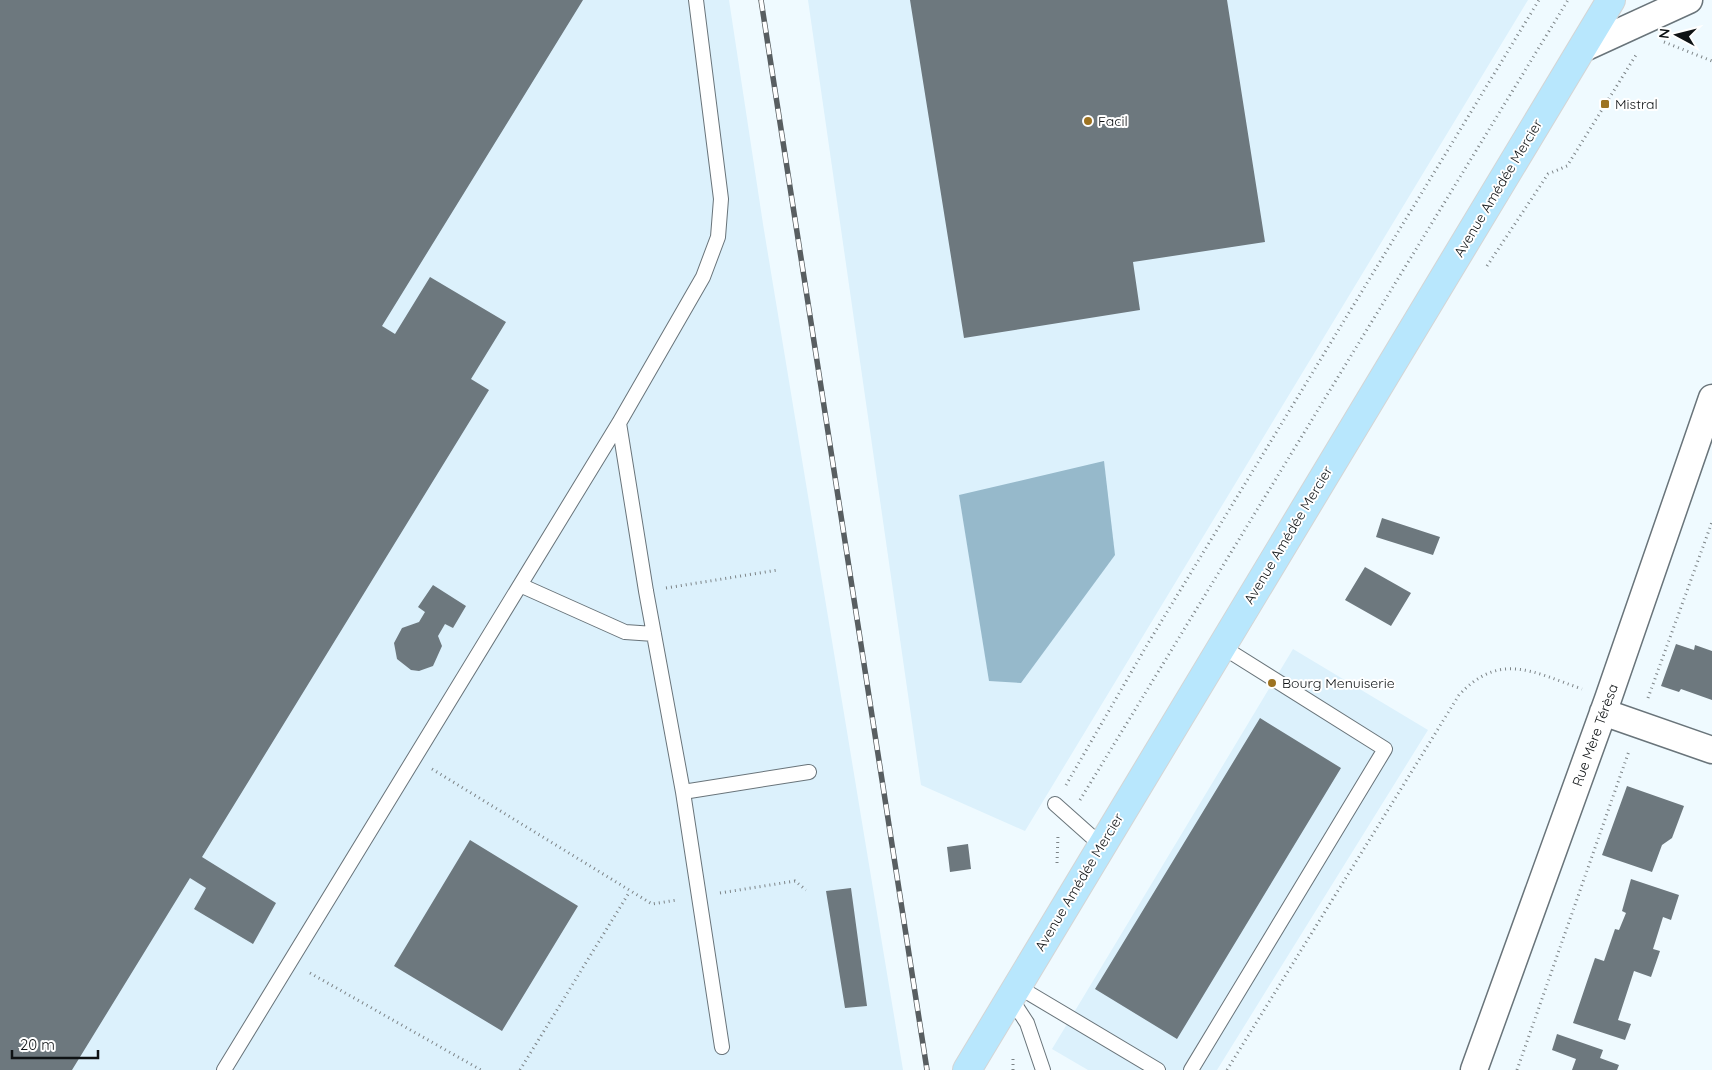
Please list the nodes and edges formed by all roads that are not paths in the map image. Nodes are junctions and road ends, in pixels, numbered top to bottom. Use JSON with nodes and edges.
{"nodes":[{"id":1,"x":696,"y":0,"type":"edge"},
{"id":2,"x":1611,"y":0,"type":"edge"},
{"id":3,"x":1689,"y":0,"type":"edge"},
{"id":4,"x":1582,"y":48,"type":"junction"},
{"id":5,"x":1712,"y":398,"type":"edge"},
{"id":6,"x":619,"y":423,"type":"junction"},
{"id":7,"x":520,"y":585,"type":"junction"},
{"id":8,"x":654,"y":634,"type":"junction"},
{"id":9,"x":1221,"y":646,"type":"junction"},
{"id":10,"x":1606,"y":705,"type":"junction"},
{"id":11,"x":1712,"y":750,"type":"edge"},
{"id":12,"x":809,"y":772,"type":"dead end"},
{"id":13,"x":683,"y":792,"type":"junction"},
{"id":14,"x":1055,"y":804,"type":"road end"},
{"id":15,"x":1101,"y":845,"type":"junction"},
{"id":16,"x":1013,"y":991,"type":"junction"},
{"id":17,"x":722,"y":1047,"type":"dead end"},
{"id":18,"x":224,"y":1070,"type":"edge"},
{"id":19,"x":967,"y":1070,"type":"edge"},
{"id":20,"x":1043,"y":1070,"type":"edge"},
{"id":21,"x":1158,"y":1070,"type":"edge"},
{"id":22,"x":1191,"y":1070,"type":"edge"},
{"id":23,"x":1474,"y":1070,"type":"edge"}],
"edges":[{"from":1,"to":6,"type":"lane"},
{"from":2,"to":4,"type":"main road","name":"Avenue Amédée Mercier"},
{"from":3,"to":4,"type":"street"},
{"from":4,"to":9,"type":"main road","name":"Avenue Amédée Mercier"},
{"from":5,"to":10,"type":"street","name":"Rue Mère Térèsa"},
{"from":6,"to":7,"type":"lane"},
{"from":6,"to":8,"type":"lane"},
{"from":7,"to":8,"type":"lane"},
{"from":7,"to":18,"type":"lane"},
{"from":8,"to":13,"type":"lane"},
{"from":9,"to":15,"type":"main road","name":"Avenue Amédée Mercier"},
{"from":9,"to":22,"type":"lane"},
{"from":10,"to":11,"type":"street"},
{"from":10,"to":23,"type":"street","name":"Rue Mère Térèsa"},
{"from":12,"to":13,"type":"lane"},
{"from":13,"to":17,"type":"lane"},
{"from":14,"to":15,"type":"lane"},
{"from":15,"to":16,"type":"main road","name":"Avenue Amédée Mercier"},
{"from":16,"to":19,"type":"main road","name":"Avenue Amédée Mercier"},
{"from":16,"to":20,"type":"lane"},
{"from":16,"to":21,"type":"lane"}]}
